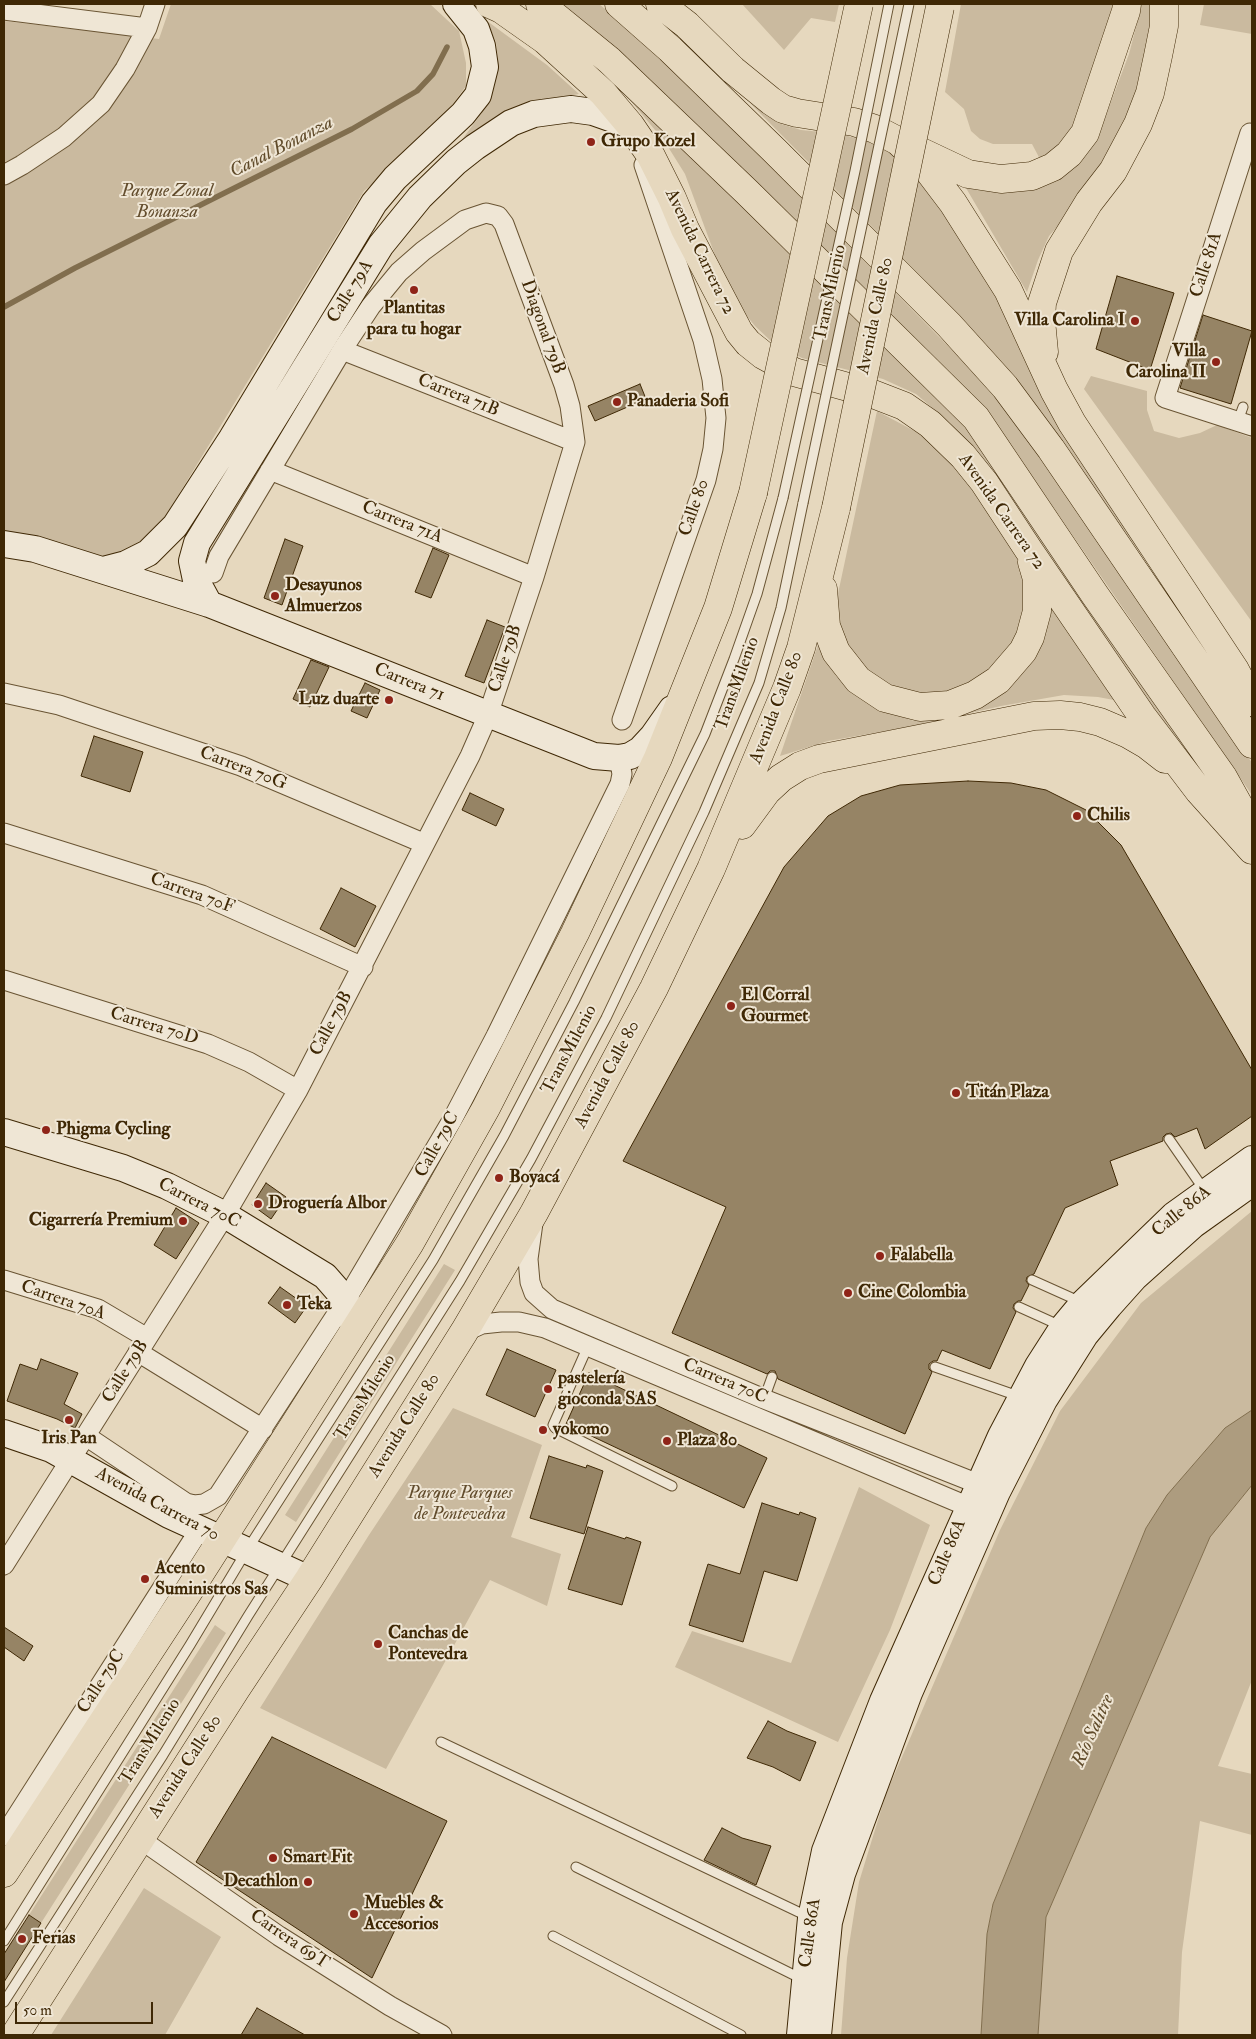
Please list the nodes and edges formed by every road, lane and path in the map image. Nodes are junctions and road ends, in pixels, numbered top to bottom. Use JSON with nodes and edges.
{"nodes":[{"id":1,"x":156,"y":4,"type":"edge"},
{"id":2,"x":456,"y":4,"type":"edge"},
{"id":3,"x":490,"y":4,"type":"edge"},
{"id":4,"x":540,"y":4,"type":"edge"},
{"id":5,"x":619,"y":4,"type":"edge"},
{"id":6,"x":660,"y":4,"type":"edge"},
{"id":7,"x":859,"y":4,"type":"edge"},
{"id":8,"x":889,"y":4,"type":"edge"},
{"id":9,"x":909,"y":4,"type":"edge"},
{"id":10,"x":1127,"y":4,"type":"edge"},
{"id":11,"x":1164,"y":4,"type":"edge"},
{"id":12,"x":941,"y":5,"type":"edge"},
{"id":13,"x":4,"y":10,"type":"edge"},
{"id":14,"x":147,"y":28,"type":"junction"},
{"id":15,"x":630,"y":125,"type":"junction"},
{"id":16,"x":1250,"y":133,"type":"dead end"},
{"id":17,"x":898,"y":141,"type":"junction"},
{"id":18,"x":4,"y":175,"type":"edge"},
{"id":19,"x":498,"y":216,"type":"joint"},
{"id":20,"x":685,"y":229,"type":"junction"},
{"id":21,"x":686,"y":290,"type":"junction"},
{"id":22,"x":342,"y":350,"type":"junction"},
{"id":23,"x":1054,"y":390,"type":"junction"},
{"id":24,"x":1244,"y":418,"type":"edge"},
{"id":25,"x":575,"y":442,"type":"junction"},
{"id":26,"x":270,"y":470,"type":"junction"},
{"id":27,"x":4,"y":544,"type":"edge"},
{"id":28,"x":1028,"y":549,"type":"junction"},
{"id":29,"x":824,"y":555,"type":"junction"},
{"id":30,"x":103,"y":570,"type":"junction"},
{"id":31,"x":213,"y":573,"type":"dead end"},
{"id":32,"x":534,"y":576,"type":"junction"},
{"id":33,"x":208,"y":604,"type":"junction"},
{"id":34,"x":1244,"y":673,"type":"edge"},
{"id":35,"x":688,"y":686,"type":"junction"},
{"id":36,"x":4,"y":693,"type":"edge"},
{"id":37,"x":1252,"y":702,"type":"edge"},
{"id":38,"x":488,"y":715,"type":"junction"},
{"id":39,"x":622,"y":720,"type":"dead end"},
{"id":40,"x":1252,"y":744,"type":"edge"},
{"id":41,"x":618,"y":758,"type":"junction"},
{"id":42,"x":1200,"y":790,"type":"junction"},
{"id":43,"x":1252,"y":829,"type":"edge"},
{"id":44,"x":10,"y":835,"type":"edge"},
{"id":45,"x":423,"y":843,"type":"junction"},
{"id":46,"x":1252,"y":850,"type":"edge"},
{"id":47,"x":712,"y":869,"type":"junction"},
{"id":48,"x":363,"y":967,"type":"junction"},
{"id":49,"x":4,"y":980,"type":"edge"},
{"id":50,"x":298,"y":1090,"type":"junction"},
{"id":51,"x":4,"y":1132,"type":"edge"},
{"id":52,"x":1169,"y":1139,"type":"dead end"},
{"id":53,"x":1252,"y":1159,"type":"edge"},
{"id":54,"x":1252,"y":1183,"type":"edge"},
{"id":55,"x":1205,"y":1191,"type":"junction"},
{"id":56,"x":534,"y":1214,"type":"junction"},
{"id":57,"x":224,"y":1215,"type":"junction"},
{"id":58,"x":4,"y":1280,"type":"edge"},
{"id":59,"x":1032,"y":1280,"type":"dead end"},
{"id":60,"x":346,"y":1300,"type":"junction"},
{"id":61,"x":1083,"y":1303,"type":"junction"},
{"id":62,"x":1109,"y":1306,"type":"junction"},
{"id":63,"x":1019,"y":1307,"type":"dead end"},
{"id":64,"x":355,"y":1330,"type":"junction"},
{"id":65,"x":1071,"y":1330,"type":"junction"},
{"id":66,"x":464,"y":1332,"type":"junction"},
{"id":67,"x":143,"y":1345,"type":"junction"},
{"id":68,"x":588,"y":1346,"type":"junction"},
{"id":69,"x":935,"y":1367,"type":"dead end"},
{"id":70,"x":772,"y":1377,"type":"dead end"},
{"id":71,"x":1021,"y":1397,"type":"junction"},
{"id":72,"x":764,"y":1399,"type":"junction"},
{"id":73,"x":262,"y":1429,"type":"junction"},
{"id":74,"x":4,"y":1433,"type":"edge"},
{"id":75,"x":86,"y":1436,"type":"junction"},
{"id":76,"x":71,"y":1459,"type":"junction"},
{"id":77,"x":672,"y":1486,"type":"dead end"},
{"id":78,"x":982,"y":1499,"type":"junction"},
{"id":79,"x":209,"y":1524,"type":"junction"},
{"id":80,"x":247,"y":1550,"type":"junction"},
{"id":81,"x":4,"y":1564,"type":"edge"},
{"id":82,"x":280,"y":1565,"type":"junction"},
{"id":83,"x":309,"y":1579,"type":"junction"},
{"id":84,"x":442,"y":1742,"type":"dead end"},
{"id":85,"x":4,"y":1836,"type":"edge"},
{"id":86,"x":140,"y":1839,"type":"junction"},
{"id":87,"x":576,"y":1867,"type":"dead end"},
{"id":88,"x":4,"y":1873,"type":"edge"},
{"id":89,"x":811,"y":1918,"type":"junction"},
{"id":90,"x":553,"y":1936,"type":"dead end"},
{"id":91,"x":4,"y":1940,"type":"edge"},
{"id":92,"x":804,"y":1979,"type":"junction"},
{"id":93,"x":4,"y":2002,"type":"edge"},
{"id":94,"x":15,"y":2035,"type":"edge"},
{"id":95,"x":442,"y":2035,"type":"edge"},
{"id":96,"x":741,"y":2035,"type":"edge"},
{"id":97,"x":800,"y":2035,"type":"edge"},
{"id":98,"x":818,"y":2035,"type":"edge"}],
"edges":[{"from":1,"to":14,"type":"street"},
{"from":2,"to":30,"type":"street","name":"Calle 79A"},
{"from":3,"to":15,"type":"highway","name":"Avenida Carrera 72"},
{"from":4,"to":43,"type":"highway","name":"Avenida Carrera 72"},
{"from":5,"to":40,"type":"highway"},
{"from":6,"to":17,"type":"highway"},
{"from":7,"to":35,"type":"highway","bridge":true},
{"from":8,"to":80,"type":"lane","name":"TransMilenio","bridge":true},
{"from":9,"to":82,"type":"lane","name":"TransMilenio","bridge":true},
{"from":10,"to":17,"type":"highway"},
{"from":11,"to":23,"type":"highway"},
{"from":12,"to":29,"type":"highway","name":"Avenida Calle 80","bridge":true},
{"from":13,"to":14,"type":"street"},
{"from":14,"to":18,"type":"street"},
{"from":15,"to":20,"type":"highway","name":"Avenida Carrera 72"},
{"from":15,"to":21,"type":"street","name":"Calle 80"},
{"from":15,"to":33,"type":"street","name":"Calle 79A"},
{"from":16,"to":24,"type":"street","name":"Calle 81A"},
{"from":17,"to":23,"type":"highway"},
{"from":19,"to":22,"type":"street","name":"Calle 79A"},
{"from":19,"to":25,"type":"street","name":"Diagonal 79B"},
{"from":20,"to":21,"type":"street"},
{"from":20,"to":28,"type":"highway","name":"Avenida Carrera 72"},
{"from":21,"to":39,"type":"street","name":"Calle 80"},
{"from":22,"to":25,"type":"street","name":"Carrera 71B"},
{"from":22,"to":26,"type":"street","name":"Calle 79A"},
{"from":23,"to":34,"type":"highway"},
{"from":25,"to":32,"type":"street","name":"Calle 79B"},
{"from":26,"to":31,"type":"street","name":"Calle 79A"},
{"from":26,"to":32,"type":"street","name":"Carrera 71A"},
{"from":27,"to":30,"type":"street","name":"Carrera 71"},
{"from":28,"to":29,"type":"highway"},
{"from":28,"to":42,"type":"highway","name":"Avenida Carrera 72"},
{"from":29,"to":47,"type":"highway","name":"Avenida Calle 80"},
{"from":30,"to":33,"type":"street","name":"Carrera 71"},
{"from":32,"to":38,"type":"street","name":"Calle 79B"},
{"from":33,"to":38,"type":"street","name":"Carrera 71"},
{"from":34,"to":37,"type":"highway"},
{"from":35,"to":41,"type":"street","name":"Carrera 71"},
{"from":35,"to":64,"type":"highway"},
{"from":36,"to":45,"type":"street","name":"Carrera 70G"},
{"from":38,"to":41,"type":"street","name":"Carrera 71"},
{"from":38,"to":45,"type":"street","name":"Calle 79B"},
{"from":41,"to":60,"type":"street","name":"Calle 79C"},
{"from":42,"to":46,"type":"highway","name":"Avenida Carrera 72"},
{"from":42,"to":47,"type":"highway"},
{"from":44,"to":48,"type":"street","name":"Carrera 70F"},
{"from":45,"to":48,"type":"street","name":"Calle 79B"},
{"from":47,"to":56,"type":"highway","name":"Avenida Calle 80"},
{"from":48,"to":50,"type":"street","name":"Calle 79B"},
{"from":49,"to":50,"type":"street","name":"Carrera 70D"},
{"from":50,"to":57,"type":"street","name":"Calle 79B"},
{"from":51,"to":57,"type":"street","name":"Carrera 70C"},
{"from":52,"to":55,"type":"lane"},
{"from":53,"to":55,"type":"street","name":"Calle 86A"},
{"from":54,"to":62,"type":"street","name":"Calle 86A"},
{"from":55,"to":61,"type":"street","name":"Calle 86A"},
{"from":56,"to":66,"type":"highway","name":"Avenida Calle 80"},
{"from":56,"to":72,"type":"street","name":"Carrera 70C"},
{"from":57,"to":60,"type":"street","name":"Carrera 70C"},
{"from":57,"to":67,"type":"street","name":"Calle 79B"},
{"from":58,"to":67,"type":"street","name":"Carrera 70A"},
{"from":59,"to":61,"type":"lane"},
{"from":60,"to":64,"type":"street","name":"Carrera 70C"},
{"from":60,"to":73,"type":"street","name":"Calle 79C"},
{"from":61,"to":65,"type":"street","name":"Calle 86A"},
{"from":62,"to":65,"type":"lane"},
{"from":62,"to":78,"type":"street","name":"Calle 86A"},
{"from":63,"to":65,"type":"lane"},
{"from":64,"to":79,"type":"highway"},
{"from":65,"to":71,"type":"street","name":"Calle 86A"},
{"from":66,"to":68,"type":"street","name":"Carrera 70C"},
{"from":66,"to":83,"type":"highway","name":"Avenida Calle 80"},
{"from":67,"to":73,"type":"street","name":"Carrera 70A"},
{"from":67,"to":75,"type":"street","name":"Calle 79B"},
{"from":68,"to":77,"type":"lane"},
{"from":68,"to":78,"type":"street","name":"Carrera 70C"},
{"from":69,"to":71,"type":"lane"},
{"from":70,"to":72,"type":"lane"},
{"from":71,"to":78,"type":"street","name":"Calle 86A"},
{"from":72,"to":78,"type":"street","name":"Carrera 70C"},
{"from":73,"to":79,"type":"street","name":"Calle 79C"},
{"from":74,"to":76,"type":"street","name":"Avenida Carrera 70"},
{"from":75,"to":76,"type":"street","name":"Calle 79B"},
{"from":75,"to":79,"type":"street","name":"Avenida Carrera 70"},
{"from":76,"to":79,"type":"street","name":"Avenida Carrera 70"},
{"from":76,"to":81,"type":"street","name":"Calle 79B"},
{"from":78,"to":89,"type":"street","name":"Calle 86A"},
{"from":78,"to":98,"type":"street","name":"Calle 86A"},
{"from":79,"to":80,"type":"street","name":"Avenida Carrera 70"},
{"from":79,"to":85,"type":"street","name":"Calle 79C"},
{"from":79,"to":88,"type":"highway"},
{"from":80,"to":82,"type":"street","name":"Avenida Carrera 70"},
{"from":80,"to":91,"type":"lane","name":"TransMilenio"},
{"from":82,"to":83,"type":"street","name":"Avenida Carrera 70"},
{"from":82,"to":93,"type":"lane","name":"TransMilenio"},
{"from":83,"to":86,"type":"highway","name":"Avenida Calle 80"},
{"from":84,"to":89,"type":"lane"},
{"from":86,"to":94,"type":"highway","name":"Avenida Calle 80"},
{"from":86,"to":95,"type":"street","name":"Carrera 69T"},
{"from":87,"to":92,"type":"lane"},
{"from":89,"to":92,"type":"street","name":"Calle 86A"},
{"from":90,"to":96,"type":"lane"},
{"from":92,"to":97,"type":"street","name":"Calle 86A"}]}
